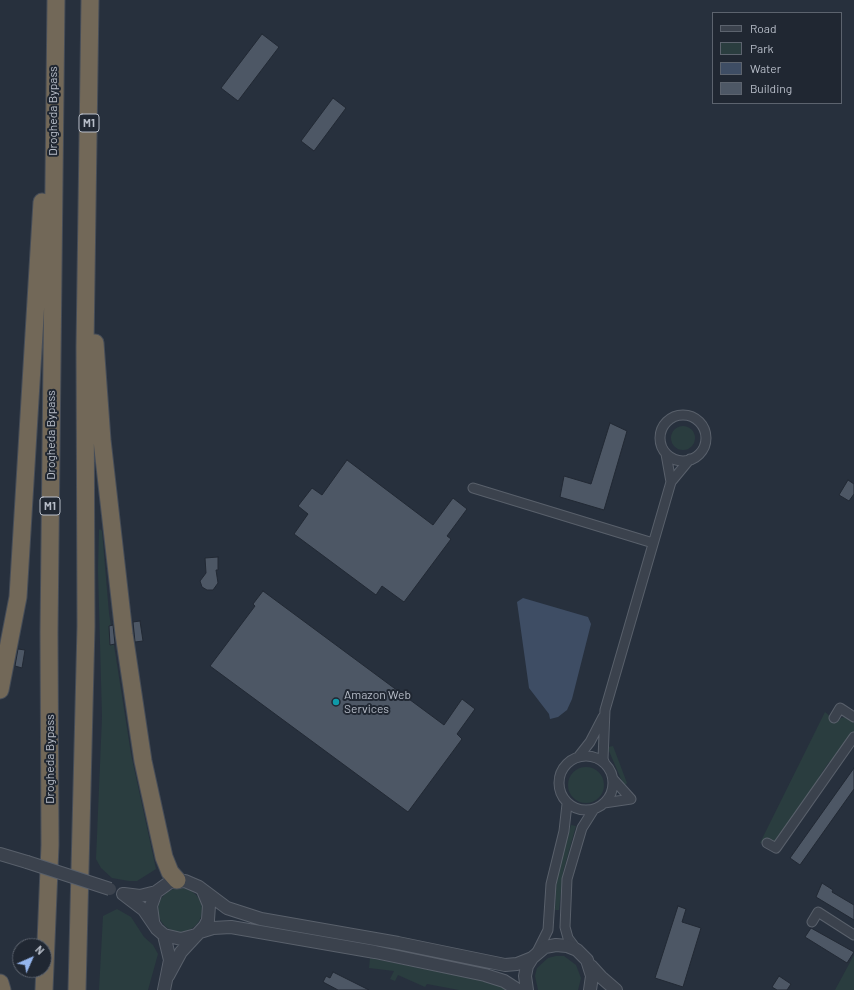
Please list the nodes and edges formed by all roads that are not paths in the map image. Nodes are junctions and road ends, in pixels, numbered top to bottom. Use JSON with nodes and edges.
{"nodes":[{"id":1,"x":56,"y":0,"type":"edge"},
{"id":2,"x":90,"y":0,"type":"edge"},
{"id":3,"x":54,"y":22,"type":"junction"},
{"id":4,"x":88,"y":245,"type":"junction"},
{"id":5,"x":666,"y":454,"type":"junction"},
{"id":6,"x":690,"y":459,"type":"junction"},
{"id":7,"x":671,"y":482,"type":"junction"},
{"id":8,"x":473,"y":488,"type":"dead end"},
{"id":9,"x":653,"y":543,"type":"junction"},
{"id":10,"x":0,"y":690,"type":"edge"},
{"id":11,"x":604,"y":714,"type":"junction"},
{"id":12,"x":854,"y":717,"type":"edge"},
{"id":13,"x":834,"y":718,"type":"dead end"},
{"id":14,"x":854,"y":737,"type":"edge"},
{"id":15,"x":579,"y":756,"type":"junction"},
{"id":16,"x":605,"y":764,"type":"junction"},
{"id":17,"x":613,"y":779,"type":"junction"},
{"id":18,"x":604,"y":803,"type":"junction"},
{"id":19,"x":567,"y":804,"type":"junction"},
{"id":20,"x":594,"y":809,"type":"junction"},
{"id":21,"x":767,"y":843,"type":"dead end"},
{"id":22,"x":0,"y":846,"type":"edge"},
{"id":23,"x":0,"y":854,"type":"edge"},
{"id":24,"x":25,"y":861,"type":"junction"},
{"id":25,"x":178,"y":880,"type":"junction"},
{"id":26,"x":156,"y":892,"type":"junction"},
{"id":27,"x":204,"y":892,"type":"junction"},
{"id":28,"x":123,"y":894,"type":"junction"},
{"id":29,"x":152,"y":921,"type":"junction"},
{"id":30,"x":812,"y":922,"type":"dead end"},
{"id":31,"x":198,"y":933,"type":"junction"},
{"id":32,"x":164,"y":935,"type":"junction"},
{"id":33,"x":854,"y":935,"type":"edge"},
{"id":34,"x":577,"y":950,"type":"junction"},
{"id":35,"x":534,"y":955,"type":"junction"},
{"id":36,"x":587,"y":960,"type":"junction"},
{"id":37,"x":168,"y":976,"type":"junction"},
{"id":38,"x":0,"y":983,"type":"edge"},
{"id":39,"x":2,"y":990,"type":"edge"},
{"id":40,"x":44,"y":990,"type":"edge"},
{"id":41,"x":78,"y":990,"type":"edge"},
{"id":42,"x":164,"y":990,"type":"edge"},
{"id":43,"x":518,"y":990,"type":"edge"},
{"id":44,"x":527,"y":990,"type":"edge"},
{"id":45,"x":590,"y":990,"type":"edge"},
{"id":46,"x":616,"y":990,"type":"edge"}],
"edges":[{"from":1,"to":3,"type":"highway","name":"Drogheda Bypass","number":"M1"},
{"from":2,"to":4,"type":"highway","number":"M1"},
{"from":3,"to":10,"type":"highway"},
{"from":3,"to":40,"type":"highway","name":"Drogheda Bypass","number":"M1"},
{"from":4,"to":25,"type":"highway"},
{"from":4,"to":41,"type":"highway","number":"M1"},
{"from":5,"to":6,"type":"street"},
{"from":5,"to":6,"type":"street"},
{"from":5,"to":7,"type":"street"},
{"from":6,"to":7,"type":"street"},
{"from":7,"to":9,"type":"street"},
{"from":8,"to":9,"type":"street"},
{"from":9,"to":11,"type":"street"},
{"from":11,"to":15,"type":"street"},
{"from":11,"to":16,"type":"street"},
{"from":12,"to":13,"type":"street"},
{"from":14,"to":21,"type":"street"},
{"from":15,"to":16,"type":"street"},
{"from":15,"to":19,"type":"street"},
{"from":16,"to":17,"type":"street"},
{"from":17,"to":18,"type":"street"},
{"from":17,"to":18,"type":"street"},
{"from":18,"to":20,"type":"street"},
{"from":19,"to":20,"type":"street"},
{"from":19,"to":35,"type":"street"},
{"from":20,"to":34,"type":"street"},
{"from":22,"to":24,"type":"street"},
{"from":23,"to":24,"type":"street"},
{"from":24,"to":28,"type":"street","bridge":true},
{"from":25,"to":26,"type":"street"},
{"from":25,"to":27,"type":"street"},
{"from":26,"to":28,"type":"street"},
{"from":26,"to":29,"type":"street"},
{"from":27,"to":31,"type":"street"},
{"from":27,"to":35,"type":"street"},
{"from":28,"to":29,"type":"street"},
{"from":29,"to":32,"type":"street"},
{"from":30,"to":33,"type":"street"},
{"from":31,"to":32,"type":"street"},
{"from":31,"to":37,"type":"street"},
{"from":31,"to":43,"type":"street"},
{"from":32,"to":37,"type":"street"},
{"from":34,"to":35,"type":"street"},
{"from":34,"to":36,"type":"street"},
{"from":35,"to":44,"type":"street"},
{"from":36,"to":45,"type":"street"},
{"from":36,"to":46,"type":"street"},
{"from":37,"to":42,"type":"street"},
{"from":38,"to":39,"type":"highway"}]}
